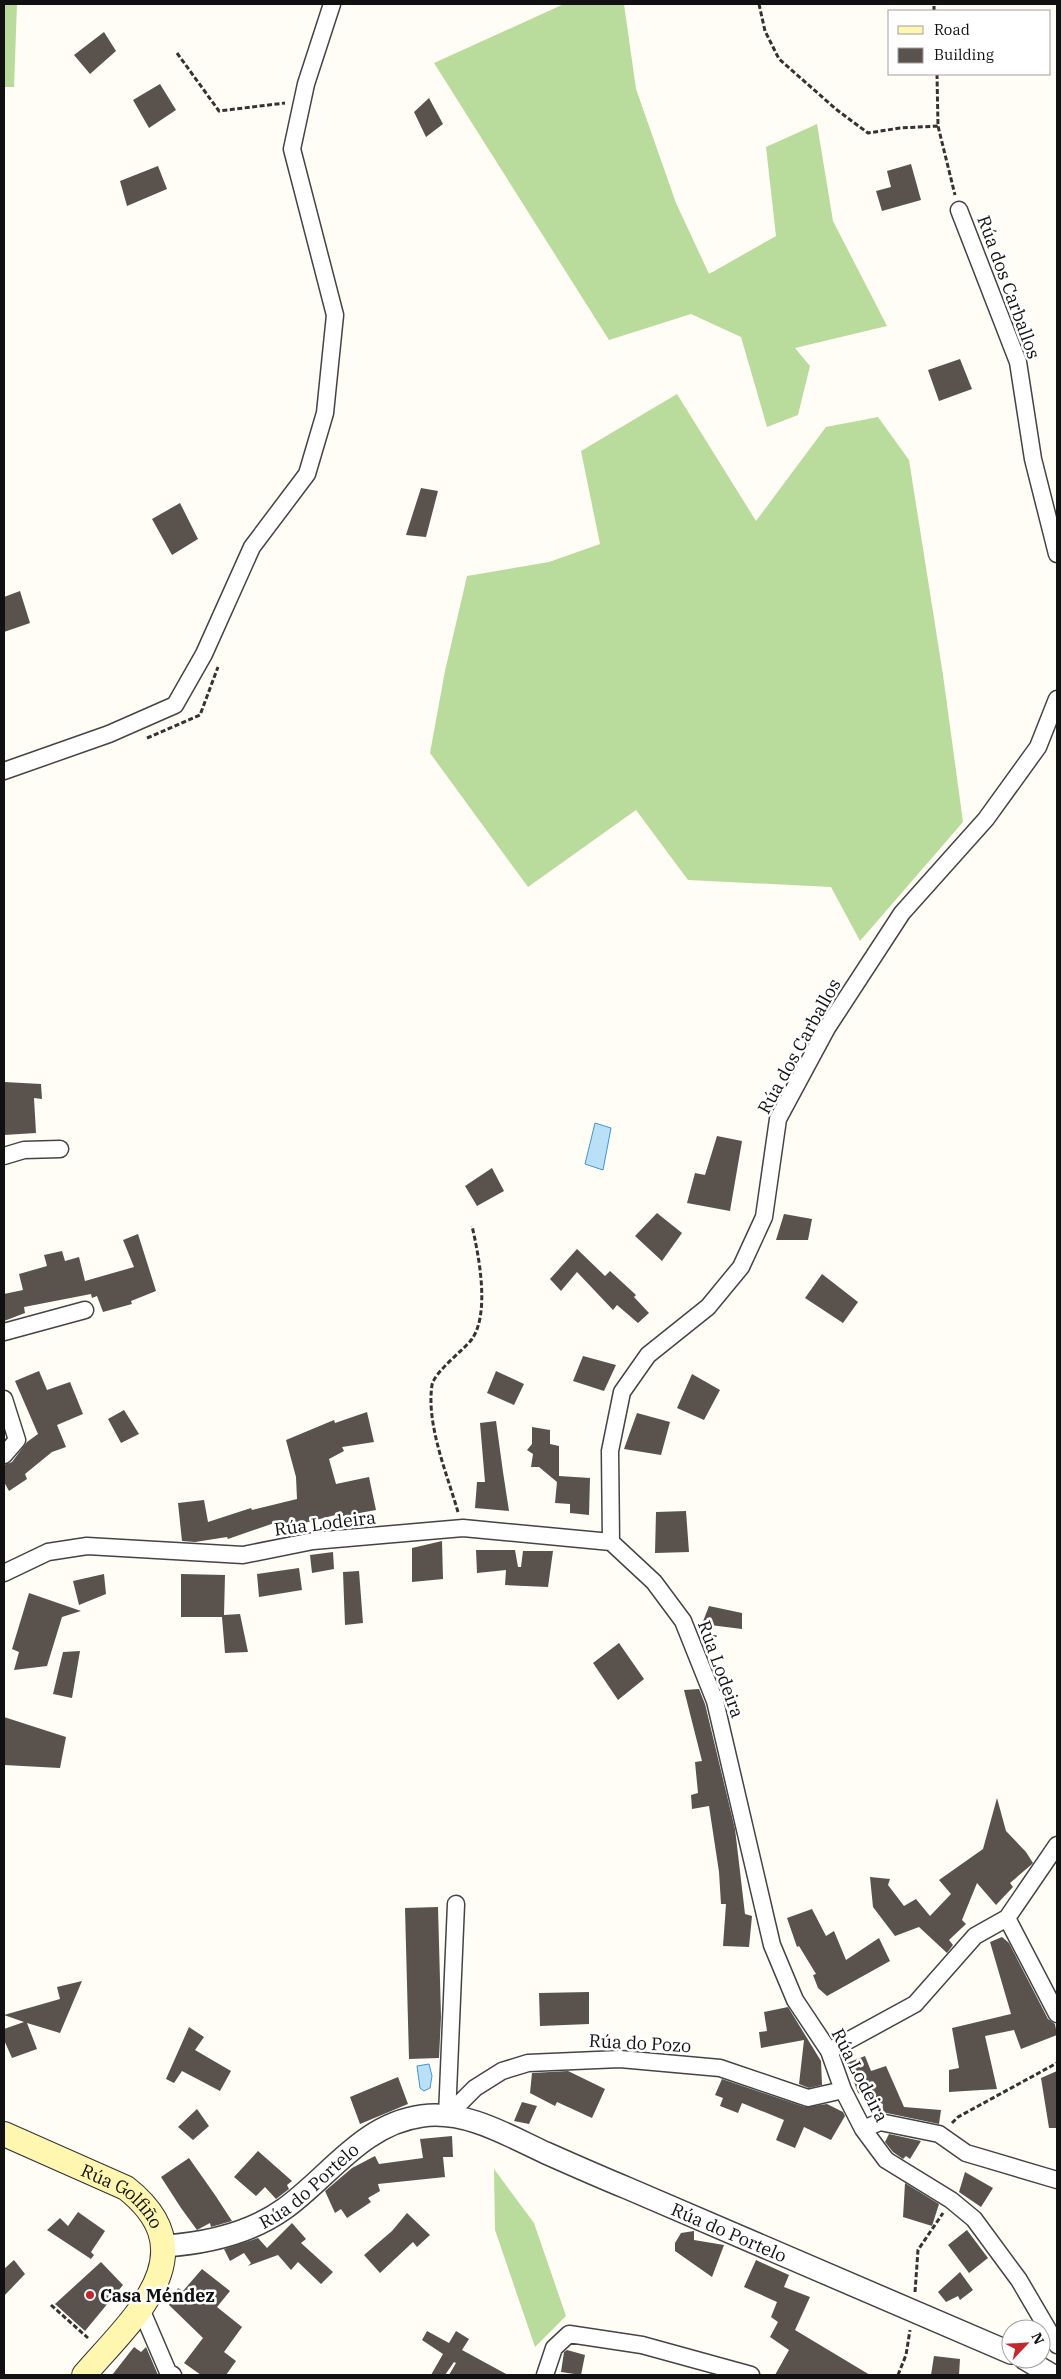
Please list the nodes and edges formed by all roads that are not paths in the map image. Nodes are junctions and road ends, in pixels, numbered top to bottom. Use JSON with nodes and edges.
{"nodes":[{"id":1,"x":332,"y":4,"type":"edge"},
{"id":2,"x":959,"y":210,"type":"road end"},
{"id":3,"x":1057,"y":554,"type":"edge"},
{"id":4,"x":1057,"y":698,"type":"edge"},
{"id":5,"x":4,"y":771,"type":"edge"},
{"id":6,"x":60,"y":1149,"type":"dead end"},
{"id":7,"x":4,"y":1156,"type":"edge"},
{"id":8,"x":86,"y":1310,"type":"dead end"},
{"id":9,"x":4,"y":1332,"type":"edge"},
{"id":10,"x":4,"y":1399,"type":"edge"},
{"id":11,"x":4,"y":1455,"type":"edge"},
{"id":12,"x":611,"y":1542,"type":"junction"},
{"id":13,"x":4,"y":1573,"type":"edge"},
{"id":14,"x":1057,"y":1845,"type":"edge"},
{"id":15,"x":456,"y":1904,"type":"dead end"},
{"id":16,"x":1007,"y":1918,"type":"junction"},
{"id":17,"x":1057,"y":2014,"type":"edge"},
{"id":18,"x":829,"y":2051,"type":"junction"},
{"id":19,"x":843,"y":2090,"type":"junction"},
{"id":20,"x":447,"y":2116,"type":"junction"},
{"id":21,"x":862,"y":2129,"type":"junction"},
{"id":22,"x":4,"y":2134,"type":"edge"},
{"id":23,"x":1057,"y":2180,"type":"edge"},
{"id":24,"x":165,"y":2246,"type":"junction"},
{"id":25,"x":141,"y":2309,"type":"junction"},
{"id":26,"x":1057,"y":2345,"type":"edge"},
{"id":27,"x":1001,"y":2349,"type":"edge"},
{"id":28,"x":84,"y":2375,"type":"edge"},
{"id":29,"x":173,"y":2375,"type":"edge"},
{"id":30,"x":545,"y":2375,"type":"edge"},
{"id":31,"x":751,"y":2375,"type":"edge"}],
"edges":[{"from":1,"to":5,"type":"street"},
{"from":2,"to":3,"type":"street","name":"Rúa dos Carballos"},
{"from":4,"to":12,"type":"street","name":"Rúa dos Carballos"},
{"from":6,"to":7,"type":"street"},
{"from":8,"to":9,"type":"street"},
{"from":10,"to":11,"type":"street"},
{"from":12,"to":13,"type":"street","name":"Rúa Lodeira"},
{"from":12,"to":18,"type":"street","name":"Rúa Lodeira"},
{"from":14,"to":16,"type":"street"},
{"from":15,"to":20,"type":"street"},
{"from":16,"to":17,"type":"street"},
{"from":16,"to":18,"type":"street"},
{"from":18,"to":19,"type":"street","name":"Rúa Lodeira"},
{"from":19,"to":20,"type":"street","name":"Rúa do Pozo"},
{"from":19,"to":21,"type":"street","name":"Rúa Lodeira"},
{"from":20,"to":24,"type":"street","name":"Rúa do Portelo"},
{"from":20,"to":27,"type":"street","name":"Rúa do Portelo"},
{"from":21,"to":23,"type":"street"},
{"from":21,"to":26,"type":"street","name":"Rúa Lodeira"},
{"from":22,"to":24,"type":"main road","name":"Rúa Golfiño"},
{"from":24,"to":25,"type":"main road","name":"Rúa Golfiño"},
{"from":25,"to":28,"type":"main road","name":"Rúa Golfiño"},
{"from":25,"to":29,"type":"street"},
{"from":30,"to":31,"type":"street"}]}
